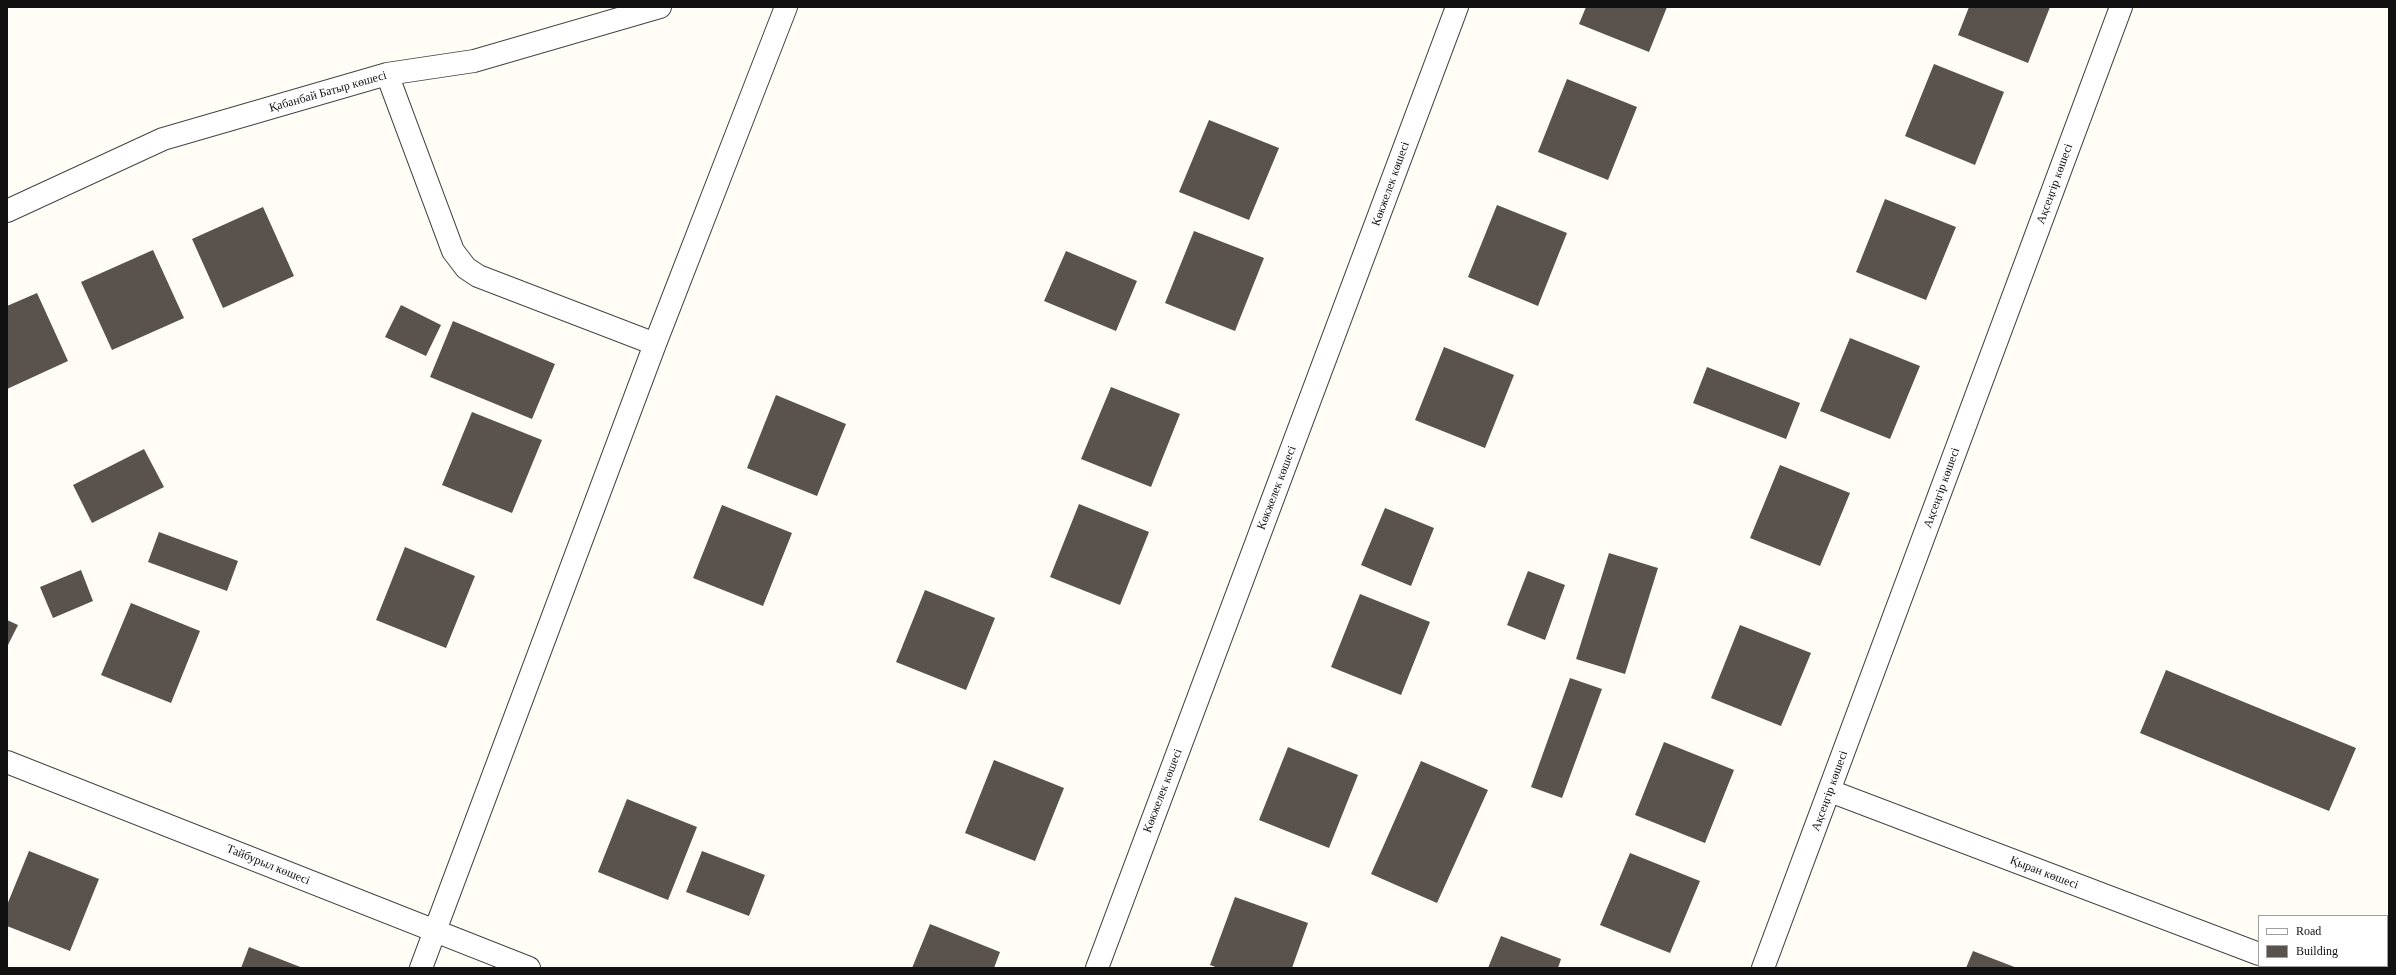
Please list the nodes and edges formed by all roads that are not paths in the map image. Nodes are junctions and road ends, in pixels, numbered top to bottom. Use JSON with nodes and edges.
{"nodes":[{"id":1,"x":660,"y":7,"type":"edge"},
{"id":2,"x":786,"y":7,"type":"edge"},
{"id":3,"x":1457,"y":7,"type":"edge"},
{"id":4,"x":2121,"y":7,"type":"edge"},
{"id":5,"x":387,"y":74,"type":"junction"},
{"id":6,"x":7,"y":211,"type":"edge"},
{"id":7,"x":655,"y":344,"type":"junction"},
{"id":8,"x":7,"y":762,"type":"edge"},
{"id":9,"x":1830,"y":791,"type":"junction"},
{"id":10,"x":434,"y":932,"type":"junction"},
{"id":11,"x":2258,"y":954,"type":"edge"},
{"id":12,"x":421,"y":968,"type":"edge"},
{"id":13,"x":529,"y":968,"type":"edge"},
{"id":14,"x":1097,"y":968,"type":"edge"},
{"id":15,"x":1763,"y":968,"type":"edge"}],
"edges":[{"from":1,"to":5,"type":"street","name":"Қабанбай Батыр көшесі"},
{"from":2,"to":7,"type":"street"},
{"from":3,"to":14,"type":"street","name":"Көкжелек көшесі"},
{"from":4,"to":9,"type":"street","name":"Ақсеңгір көшесі"},
{"from":5,"to":6,"type":"street","name":"Қабанбай Батыр көшесі"},
{"from":5,"to":7,"type":"street"},
{"from":7,"to":10,"type":"street"},
{"from":8,"to":10,"type":"street","name":"Тайбурыл көшесі"},
{"from":9,"to":11,"type":"street","name":"Қыран көшесі"},
{"from":9,"to":15,"type":"street","name":"Ақсеңгір көшесі"},
{"from":10,"to":12,"type":"street"},
{"from":10,"to":13,"type":"street","name":"Тайбурыл көшесі"}]}
